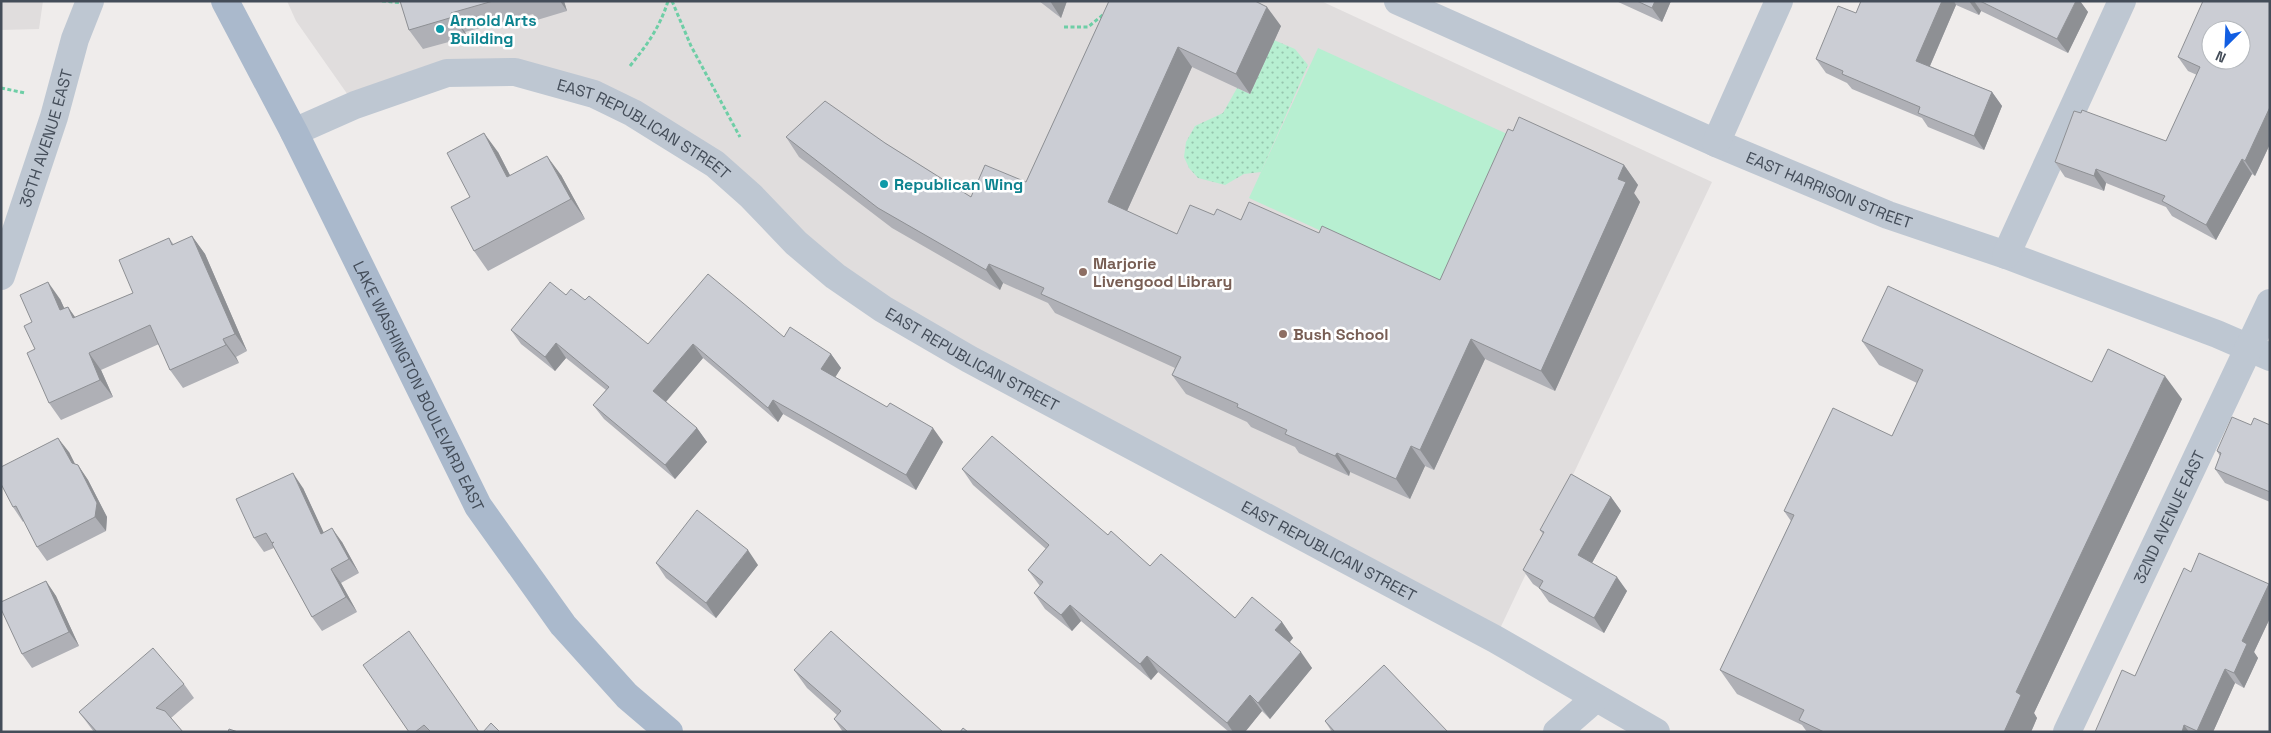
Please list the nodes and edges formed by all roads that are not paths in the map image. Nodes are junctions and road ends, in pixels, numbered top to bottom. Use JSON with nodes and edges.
{"nodes":[{"id":1,"x":90,"y":1,"type":"edge"},
{"id":2,"x":225,"y":1,"type":"edge"},
{"id":3,"x":1398,"y":1,"type":"edge"},
{"id":4,"x":1779,"y":1,"type":"edge"},
{"id":5,"x":2122,"y":1,"type":"edge"},
{"id":6,"x":1432,"y":8,"type":"edge"},
{"id":7,"x":294,"y":132,"type":"junction"},
{"id":8,"x":1716,"y":143,"type":"junction"},
{"id":9,"x":2006,"y":255,"type":"junction"},
{"id":10,"x":1,"y":276,"type":"edge"},
{"id":11,"x":2270,"y":303,"type":"edge"},
{"id":12,"x":2260,"y":352,"type":"edge"},
{"id":13,"x":1596,"y":698,"type":"junction"},
{"id":14,"x":669,"y":732,"type":"edge"},
{"id":15,"x":1557,"y":732,"type":"edge"},
{"id":16,"x":1656,"y":732,"type":"edge"},
{"id":17,"x":2067,"y":732,"type":"edge"}],
"edges":[{"from":1,"to":10,"type":"street","name":"36TH AVENUE EAST"},
{"from":2,"to":7,"type":"main road","name":"LAKE WASHINGTON BOULEVARD EAST"},
{"from":3,"to":6,"type":"street","name":"EAST HARRISON STREET"},
{"from":4,"to":8,"type":"street"},
{"from":5,"to":9,"type":"street"},
{"from":6,"to":8,"type":"street","name":"EAST HARRISON STREET"},
{"from":7,"to":13,"type":"street","name":"EAST REPUBLICAN STREET"},
{"from":7,"to":14,"type":"main road","name":"LAKE WASHINGTON BOULEVARD EAST"},
{"from":8,"to":9,"type":"street","name":"EAST HARRISON STREET"},
{"from":9,"to":12,"type":"street","name":"EAST HARRISON STREET"},
{"from":11,"to":12,"type":"street","name":"32ND AVENUE EAST"},
{"from":12,"to":17,"type":"street","name":"32ND AVENUE EAST"},
{"from":13,"to":15,"type":"street"},
{"from":13,"to":16,"type":"street","name":"EAST REPUBLICAN STREET"}]}
